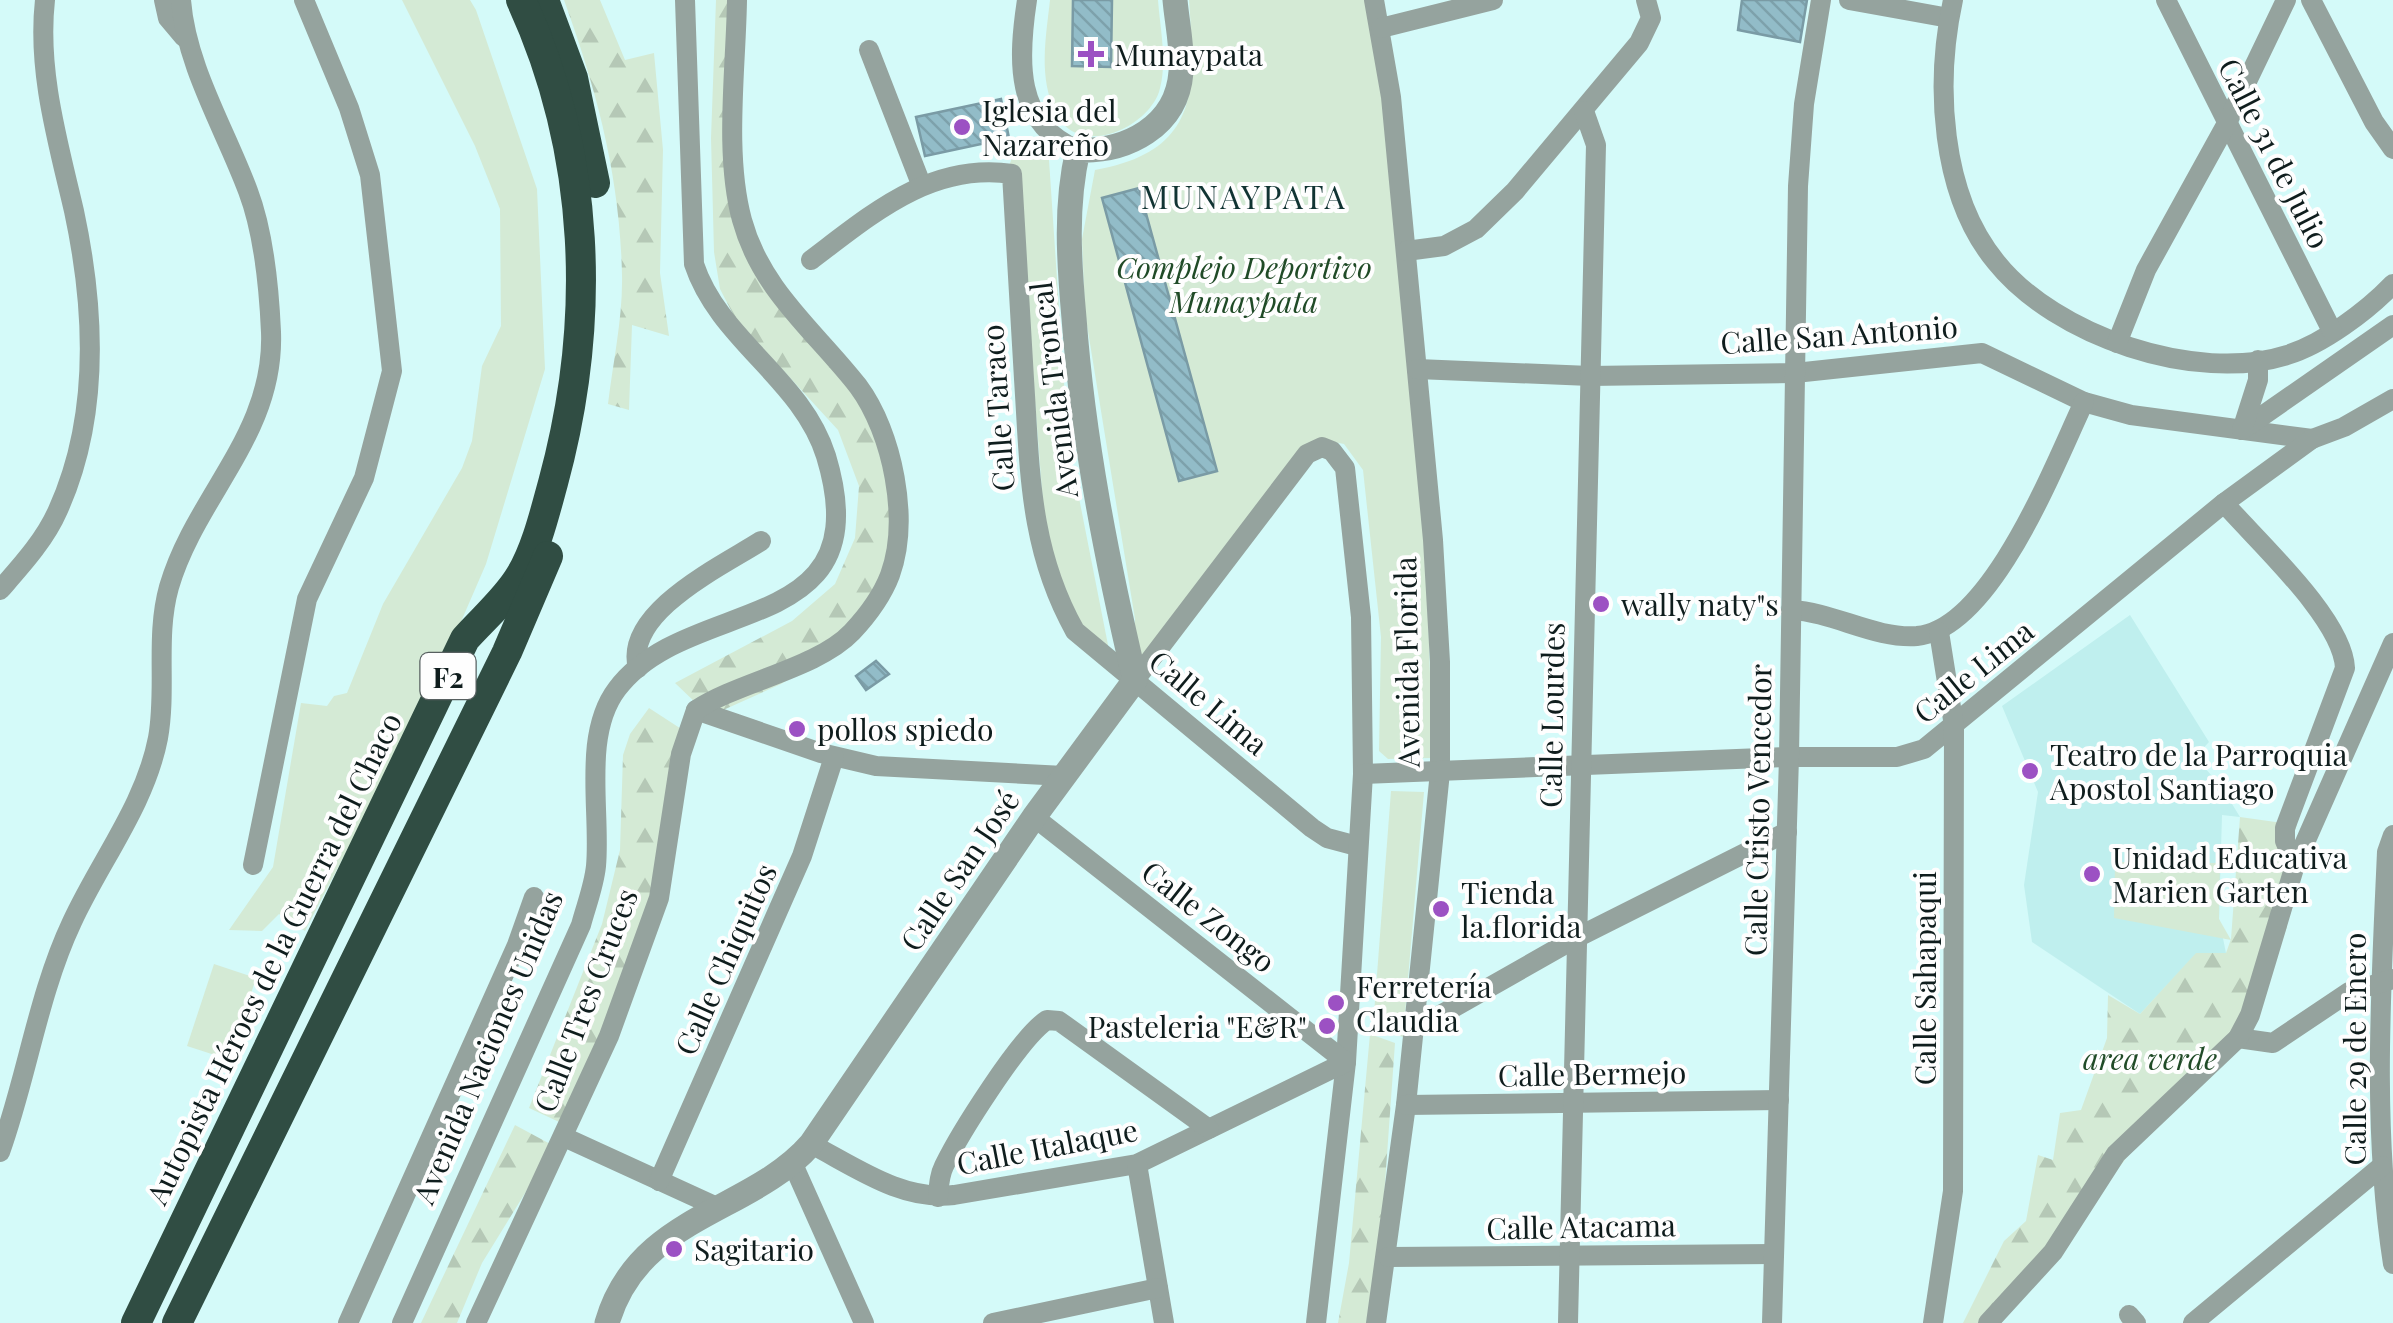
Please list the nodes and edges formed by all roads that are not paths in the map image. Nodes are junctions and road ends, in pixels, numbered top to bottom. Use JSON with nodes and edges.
{"nodes":[{"id":1,"x":45,"y":0,"type":"edge"},
{"id":2,"x":164,"y":0,"type":"edge"},
{"id":3,"x":181,"y":0,"type":"edge"},
{"id":4,"x":304,"y":0,"type":"edge"},
{"id":5,"x":520,"y":0,"type":"edge"},
{"id":6,"x":544,"y":0,"type":"edge"},
{"id":7,"x":685,"y":0,"type":"edge"},
{"id":8,"x":737,"y":0,"type":"edge"},
{"id":9,"x":1027,"y":0,"type":"edge"},
{"id":10,"x":1175,"y":0,"type":"edge"},
{"id":11,"x":1374,"y":0,"type":"edge"},
{"id":12,"x":1821,"y":0,"type":"edge"},
{"id":13,"x":1850,"y":0,"type":"edge"},
{"id":14,"x":2166,"y":0,"type":"edge"},
{"id":15,"x":2286,"y":0,"type":"edge"},
{"id":16,"x":2311,"y":0,"type":"edge"},
{"id":17,"x":1489,"y":1,"type":"edge"},
{"id":18,"x":1651,"y":2,"type":"edge"},
{"id":19,"x":1951,"y":9,"type":"edge"},
{"id":20,"x":1381,"y":28,"type":"junction"},
{"id":21,"x":184,"y":37,"type":"junction"},
{"id":22,"x":869,"y":50,"type":"dead end"},
{"id":23,"x":1584,"y":111,"type":"junction"},
{"id":24,"x":2226,"y":124,"type":"junction"},
{"id":25,"x":2393,"y":148,"type":"edge"},
{"id":26,"x":1078,"y":150,"type":"junction"},
{"id":27,"x":921,"y":184,"type":"junction"},
{"id":28,"x":1406,"y":251,"type":"junction"},
{"id":29,"x":811,"y":260,"type":"dead end"},
{"id":30,"x":2393,"y":284,"type":"edge"},
{"id":31,"x":2393,"y":324,"type":"edge"},
{"id":32,"x":2332,"y":331,"type":"junction"},
{"id":33,"x":2117,"y":343,"type":"junction"},
{"id":34,"x":2258,"y":360,"type":"junction"},
{"id":35,"x":1417,"y":370,"type":"junction"},
{"id":36,"x":1795,"y":373,"type":"junction"},
{"id":37,"x":1590,"y":376,"type":"junction"},
{"id":38,"x":2393,"y":400,"type":"edge"},
{"id":39,"x":2084,"y":402,"type":"junction"},
{"id":40,"x":2242,"y":430,"type":"junction"},
{"id":41,"x":2312,"y":438,"type":"junction"},
{"id":42,"x":1344,"y":468,"type":"joint"},
{"id":43,"x":2224,"y":502,"type":"junction"},
{"id":44,"x":761,"y":540,"type":"dead end"},
{"id":45,"x":0,"y":590,"type":"edge"},
{"id":46,"x":1791,"y":610,"type":"junction"},
{"id":47,"x":1075,"y":630,"type":"joint"},
{"id":48,"x":1939,"y":632,"type":"junction"},
{"id":49,"x":2393,"y":642,"type":"edge"},
{"id":50,"x":638,"y":668,"type":"junction"},
{"id":51,"x":1135,"y":680,"type":"junction"},
{"id":52,"x":696,"y":710,"type":"junction"},
{"id":53,"x":1954,"y":726,"type":"junction"},
{"id":54,"x":834,"y":757,"type":"junction"},
{"id":55,"x":1788,"y":757,"type":"junction"},
{"id":56,"x":1580,"y":765,"type":"junction"},
{"id":57,"x":1440,"y":772,"type":"junction"},
{"id":58,"x":1363,"y":774,"type":"junction"},
{"id":59,"x":1064,"y":776,"type":"junction"},
{"id":60,"x":1034,"y":817,"type":"junction"},
{"id":61,"x":1787,"y":832,"type":"junction"},
{"id":62,"x":2393,"y":835,"type":"edge"},
{"id":63,"x":1357,"y":846,"type":"junction"},
{"id":64,"x":253,"y":865,"type":"dead end"},
{"id":65,"x":2295,"y":865,"type":"junction"},
{"id":66,"x":534,"y":897,"type":"dead end"},
{"id":67,"x":1576,"y":938,"type":"junction"},
{"id":68,"x":2387,"y":982,"type":"edge"},
{"id":69,"x":1412,"y":1022,"type":"junction"},
{"id":70,"x":2238,"y":1038,"type":"junction"},
{"id":71,"x":1346,"y":1062,"type":"junction"},
{"id":72,"x":1778,"y":1100,"type":"junction"},
{"id":73,"x":1573,"y":1103,"type":"junction"},
{"id":74,"x":1406,"y":1106,"type":"junction"},
{"id":75,"x":2388,"y":1124,"type":"edge"},
{"id":76,"x":1209,"y":1129,"type":"junction"},
{"id":77,"x":564,"y":1138,"type":"junction"},
{"id":78,"x":0,"y":1152,"type":"edge"},
{"id":79,"x":802,"y":1153,"type":"junction"},
{"id":80,"x":1137,"y":1164,"type":"junction"},
{"id":81,"x":2382,"y":1166,"type":"junction"},
{"id":82,"x":658,"y":1181,"type":"junction"},
{"id":83,"x":938,"y":1197,"type":"junction"},
{"id":84,"x":717,"y":1206,"type":"junction"},
{"id":85,"x":1774,"y":1254,"type":"junction"},
{"id":86,"x":1388,"y":1257,"type":"junction"},
{"id":87,"x":1569,"y":1257,"type":"junction"},
{"id":88,"x":2393,"y":1264,"type":"edge"},
{"id":89,"x":1158,"y":1288,"type":"junction"},
{"id":90,"x":136,"y":1323,"type":"edge"},
{"id":91,"x":176,"y":1323,"type":"edge"},
{"id":92,"x":348,"y":1323,"type":"edge"},
{"id":93,"x":402,"y":1323,"type":"edge"},
{"id":94,"x":476,"y":1323,"type":"edge"},
{"id":95,"x":608,"y":1323,"type":"edge"},
{"id":96,"x":864,"y":1323,"type":"edge"},
{"id":97,"x":992,"y":1323,"type":"edge"},
{"id":98,"x":1164,"y":1323,"type":"edge"},
{"id":99,"x":1316,"y":1323,"type":"edge"},
{"id":100,"x":1376,"y":1323,"type":"edge"},
{"id":101,"x":1568,"y":1323,"type":"edge"},
{"id":102,"x":1772,"y":1323,"type":"edge"},
{"id":103,"x":1933,"y":1323,"type":"edge"},
{"id":104,"x":1988,"y":1323,"type":"edge"},
{"id":105,"x":2193,"y":1323,"type":"edge"}],
"edges":[{"from":1,"to":45,"type":"street"},
{"from":2,"to":21,"type":"street"},
{"from":3,"to":21,"type":"street"},
{"from":4,"to":64,"type":"street"},
{"from":5,"to":90,"type":"highway","name":"Autopista Héroes de la Guerra del Chaco","number":"F2"},
{"from":6,"to":91,"type":"highway","number":"F2"},
{"from":7,"to":50,"type":"street","name":"Avenida Naciones Unidas"},
{"from":8,"to":52,"type":"street"},
{"from":9,"to":26,"type":"street"},
{"from":10,"to":26,"type":"street"},
{"from":11,"to":20,"type":"street","name":"Avenida Florida"},
{"from":12,"to":36,"type":"street","name":"Calle Cristo Vencedor"},
{"from":13,"to":19,"type":"street"},
{"from":14,"to":24,"type":"street","name":"Calle 31 de Julio"},
{"from":15,"to":24,"type":"street"},
{"from":16,"to":25,"type":"street"},
{"from":17,"to":20,"type":"street"},
{"from":18,"to":23,"type":"street"},
{"from":19,"to":33,"type":"street"},
{"from":20,"to":28,"type":"street","name":"Avenida Florida"},
{"from":21,"to":78,"type":"street"},
{"from":22,"to":27,"type":"street"},
{"from":23,"to":28,"type":"street"},
{"from":23,"to":37,"type":"street","name":"Calle Lourdes"},
{"from":24,"to":32,"type":"street","name":"Calle 31 de Julio"},
{"from":24,"to":33,"type":"street"},
{"from":26,"to":51,"type":"street","name":"Avenida Troncal"},
{"from":27,"to":29,"type":"street"},
{"from":27,"to":47,"type":"street","name":"Calle Taraco"},
{"from":28,"to":35,"type":"street","name":"Avenida Florida"},
{"from":30,"to":32,"type":"street"},
{"from":31,"to":40,"type":"street"},
{"from":32,"to":34,"type":"street"},
{"from":33,"to":34,"type":"street"},
{"from":34,"to":40,"type":"street"},
{"from":35,"to":37,"type":"street","name":"Calle San Antonio"},
{"from":35,"to":57,"type":"street","name":"Avenida Florida"},
{"from":36,"to":37,"type":"street","name":"Calle San Antonio"},
{"from":36,"to":39,"type":"street","name":"Calle San Antonio"},
{"from":36,"to":46,"type":"street","name":"Calle Cristo Vencedor"},
{"from":37,"to":56,"type":"street","name":"Calle Lourdes"},
{"from":38,"to":41,"type":"street"},
{"from":39,"to":40,"type":"street","name":"Calle San Antonio"},
{"from":39,"to":48,"type":"street"},
{"from":40,"to":41,"type":"street","name":"Calle San Antonio"},
{"from":41,"to":43,"type":"street","name":"Calle Lima"},
{"from":42,"to":51,"type":"street","name":"Calle San José"},
{"from":42,"to":58,"type":"street","name":"Avenida Florida"},
{"from":43,"to":53,"type":"street","name":"Calle Lima"},
{"from":43,"to":65,"type":"street"},
{"from":44,"to":50,"type":"street"},
{"from":46,"to":48,"type":"street"},
{"from":46,"to":55,"type":"street","name":"Calle Cristo Vencedor"},
{"from":47,"to":51,"type":"street","name":"Calle Lima"},
{"from":48,"to":53,"type":"street","name":"Calle Sahapaqui"},
{"from":49,"to":65,"type":"street"},
{"from":50,"to":93,"type":"street","name":"Avenida Naciones Unidas"},
{"from":51,"to":59,"type":"street","name":"Calle San José"},
{"from":51,"to":63,"type":"street","name":"Calle Lima"},
{"from":52,"to":54,"type":"street"},
{"from":52,"to":77,"type":"street","name":"Calle Tres Cruces"},
{"from":53,"to":55,"type":"street","name":"Calle Lima"},
{"from":53,"to":103,"type":"street","name":"Calle Sahapaqui"},
{"from":54,"to":59,"type":"street"},
{"from":54,"to":82,"type":"street","name":"Calle Chiquitos"},
{"from":55,"to":56,"type":"street","name":"Calle Lima"},
{"from":55,"to":61,"type":"street","name":"Calle Cristo Vencedor"},
{"from":56,"to":57,"type":"street","name":"Calle Lima"},
{"from":56,"to":67,"type":"street","name":"Calle Lourdes"},
{"from":57,"to":58,"type":"street","name":"Calle Lima"},
{"from":57,"to":69,"type":"street","name":"Avenida Florida"},
{"from":58,"to":63,"type":"street","name":"Avenida Florida"},
{"from":59,"to":60,"type":"street","name":"Calle San José"},
{"from":60,"to":71,"type":"street","name":"Calle Zongo"},
{"from":60,"to":79,"type":"street","name":"Calle San José"},
{"from":61,"to":67,"type":"street"},
{"from":61,"to":72,"type":"street","name":"Calle Cristo Vencedor"},
{"from":62,"to":68,"type":"street","name":"Calle 29 de Enero"},
{"from":63,"to":71,"type":"street","name":"Avenida Florida"},
{"from":65,"to":70,"type":"street"},
{"from":66,"to":92,"type":"street"},
{"from":67,"to":69,"type":"street"},
{"from":67,"to":73,"type":"street","name":"Calle Lourdes"},
{"from":68,"to":70,"type":"street"},
{"from":68,"to":75,"type":"street","name":"Calle 29 de Enero"},
{"from":69,"to":74,"type":"street","name":"Avenida Florida"},
{"from":70,"to":104,"type":"street"},
{"from":71,"to":76,"type":"street","name":"Calle Italaque"},
{"from":71,"to":99,"type":"street","name":"Avenida Florida"},
{"from":72,"to":73,"type":"street","name":"Calle Bermejo"},
{"from":72,"to":85,"type":"street","name":"Calle Cristo Vencedor"},
{"from":73,"to":74,"type":"street","name":"Calle Bermejo"},
{"from":73,"to":87,"type":"street","name":"Calle Lourdes"},
{"from":74,"to":86,"type":"street","name":"Avenida Florida"},
{"from":75,"to":81,"type":"street","name":"Calle 29 de Enero"},
{"from":76,"to":80,"type":"street","name":"Calle Italaque"},
{"from":76,"to":83,"type":"street"},
{"from":77,"to":82,"type":"street"},
{"from":77,"to":94,"type":"street","name":"Calle Tres Cruces"},
{"from":79,"to":83,"type":"street","name":"Calle Italaque"},
{"from":79,"to":84,"type":"street","name":"Calle San José"},
{"from":79,"to":96,"type":"street"},
{"from":80,"to":83,"type":"street","name":"Calle Italaque"},
{"from":80,"to":89,"type":"street"},
{"from":81,"to":88,"type":"street","name":"Calle 29 de Enero"},
{"from":81,"to":105,"type":"street"},
{"from":82,"to":84,"type":"street"},
{"from":84,"to":95,"type":"street","name":"Calle San José"},
{"from":85,"to":87,"type":"street","name":"Calle Atacama"},
{"from":85,"to":102,"type":"street","name":"Calle Cristo Vencedor"},
{"from":86,"to":87,"type":"street","name":"Calle Atacama"},
{"from":86,"to":100,"type":"street","name":"Avenida Florida"},
{"from":87,"to":101,"type":"street","name":"Calle Lourdes"},
{"from":89,"to":97,"type":"street"},
{"from":89,"to":98,"type":"street"}]}
